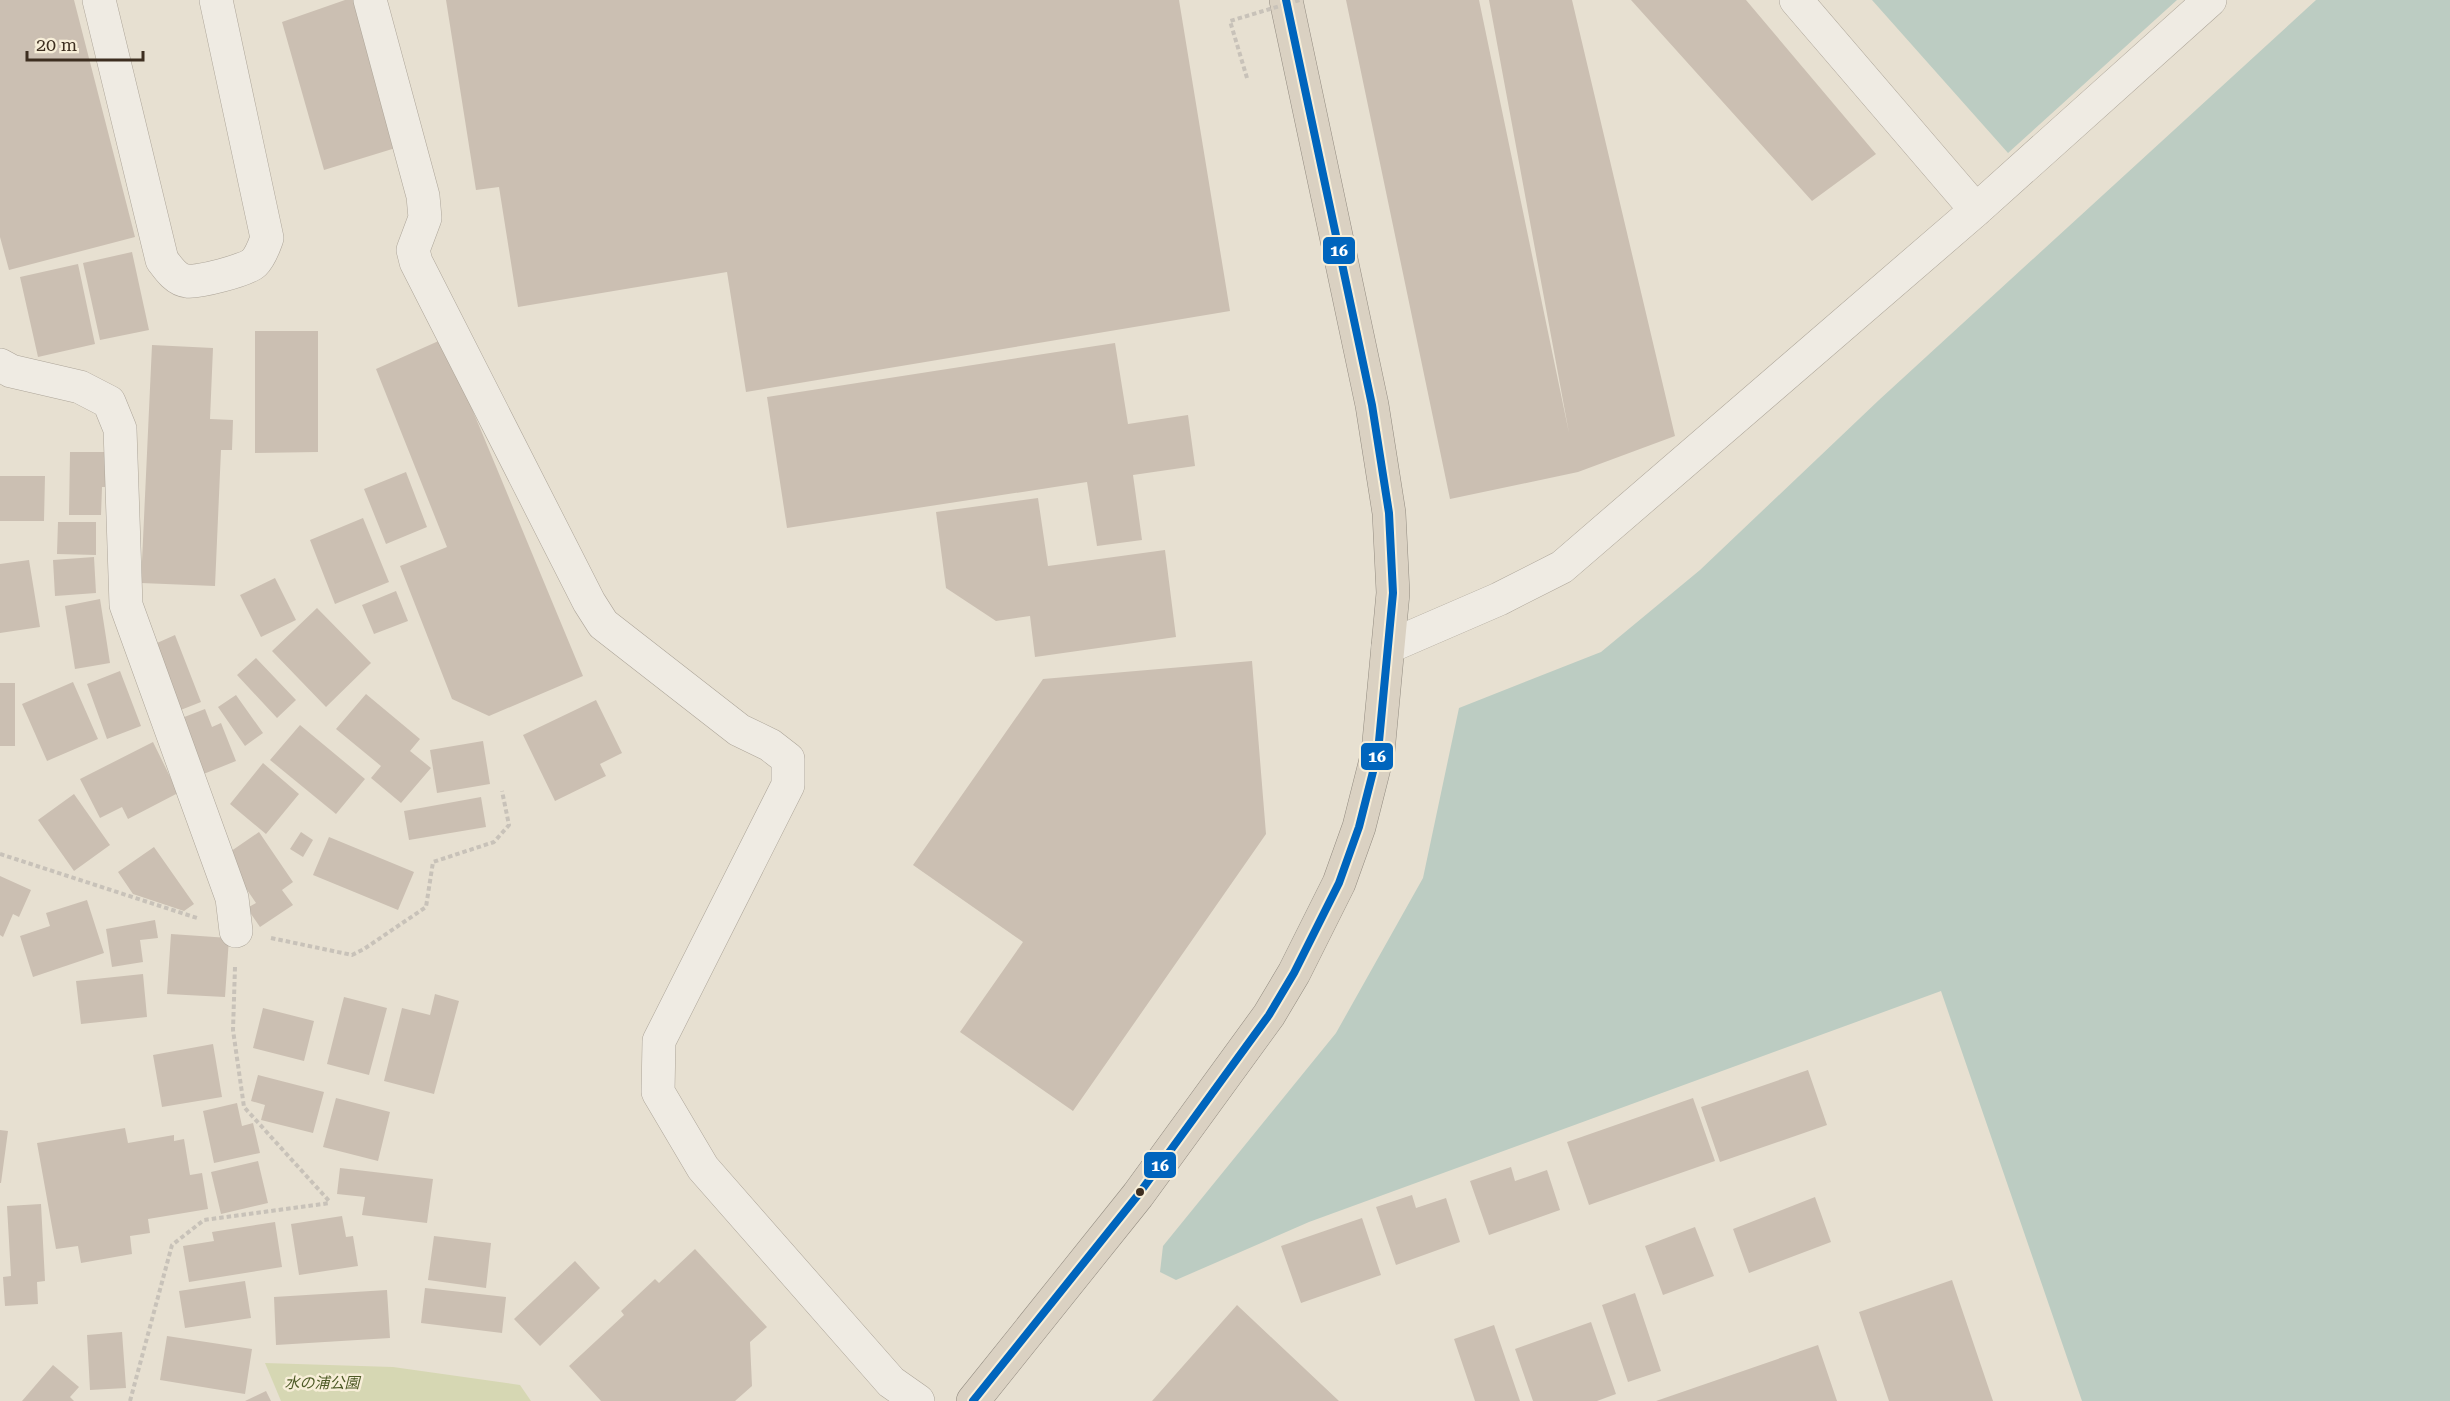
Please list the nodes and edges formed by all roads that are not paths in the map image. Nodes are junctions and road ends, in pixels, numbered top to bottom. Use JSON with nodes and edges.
{"nodes":[{"id":1,"x":99,"y":0,"type":"edge"},
{"id":2,"x":216,"y":0,"type":"edge"},
{"id":3,"x":370,"y":0,"type":"edge"},
{"id":4,"x":1286,"y":0,"type":"edge"},
{"id":5,"x":1796,"y":0,"type":"edge"},
{"id":6,"x":2210,"y":0,"type":"edge"},
{"id":7,"x":1976,"y":210,"type":"junction"},
{"id":8,"x":0,"y":364,"type":"edge"},
{"id":9,"x":1388,"y":647,"type":"junction"},
{"id":10,"x":236,"y":931,"type":"road end"},
{"id":11,"x":918,"y":1401,"type":"edge"},
{"id":12,"x":973,"y":1401,"type":"edge"}],
"edges":[{"from":1,"to":2,"type":"street"},
{"from":3,"to":11,"type":"street"},
{"from":4,"to":9,"type":"highway"},
{"from":5,"to":7,"type":"street"},
{"from":6,"to":7,"type":"street"},
{"from":7,"to":9,"type":"street"},
{"from":8,"to":10,"type":"street"},
{"from":9,"to":12,"type":"highway"}]}
